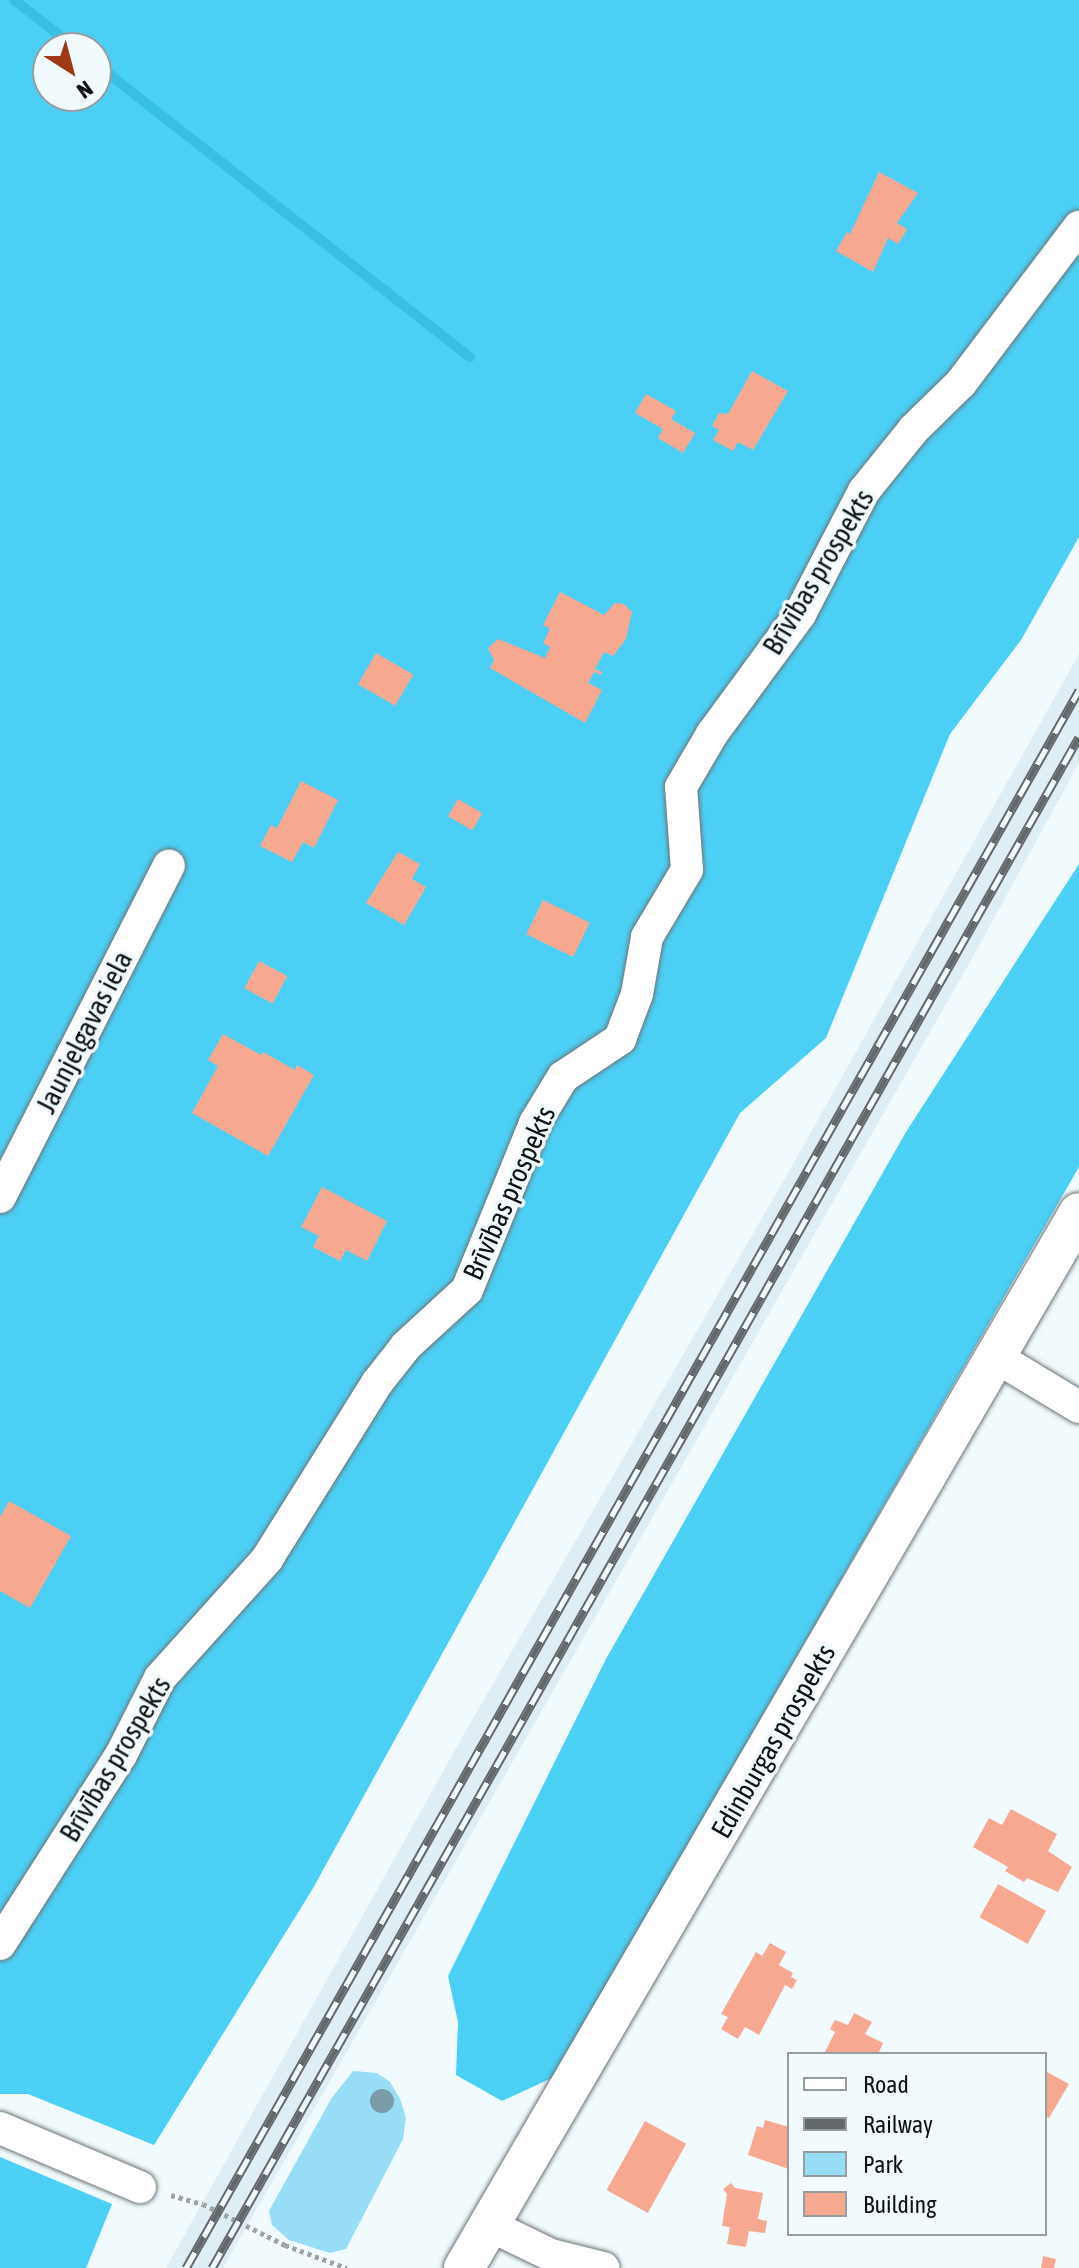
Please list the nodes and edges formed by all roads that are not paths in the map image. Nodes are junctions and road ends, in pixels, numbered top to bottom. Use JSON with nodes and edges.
{"nodes":[{"id":1,"x":1079,"y":227,"type":"edge"},
{"id":2,"x":169,"y":866,"type":"dead end"},
{"id":3,"x":0,"y":1197,"type":"edge"},
{"id":4,"x":1079,"y":1213,"type":"edge"},
{"id":5,"x":996,"y":1357,"type":"junction"},
{"id":6,"x":1079,"y":1407,"type":"edge"},
{"id":7,"x":0,"y":1944,"type":"edge"},
{"id":8,"x":0,"y":2128,"type":"edge"},
{"id":9,"x":140,"y":2187,"type":"road end"},
{"id":10,"x":489,"y":2225,"type":"junction"},
{"id":11,"x":464,"y":2268,"type":"edge"},
{"id":12,"x":603,"y":2268,"type":"edge"}],
"edges":[{"from":1,"to":7,"type":"street","name":"Brīvības prospekts"},
{"from":2,"to":3,"type":"street","name":"Jaunjelgavas iela"},
{"from":4,"to":5,"type":"street","name":"Edinburgas prospekts"},
{"from":5,"to":6,"type":"street"},
{"from":5,"to":10,"type":"street","name":"Edinburgas prospekts"},
{"from":8,"to":9,"type":"street"},
{"from":10,"to":11,"type":"street","name":"Edinburgas prospekts"},
{"from":10,"to":12,"type":"street"}]}
